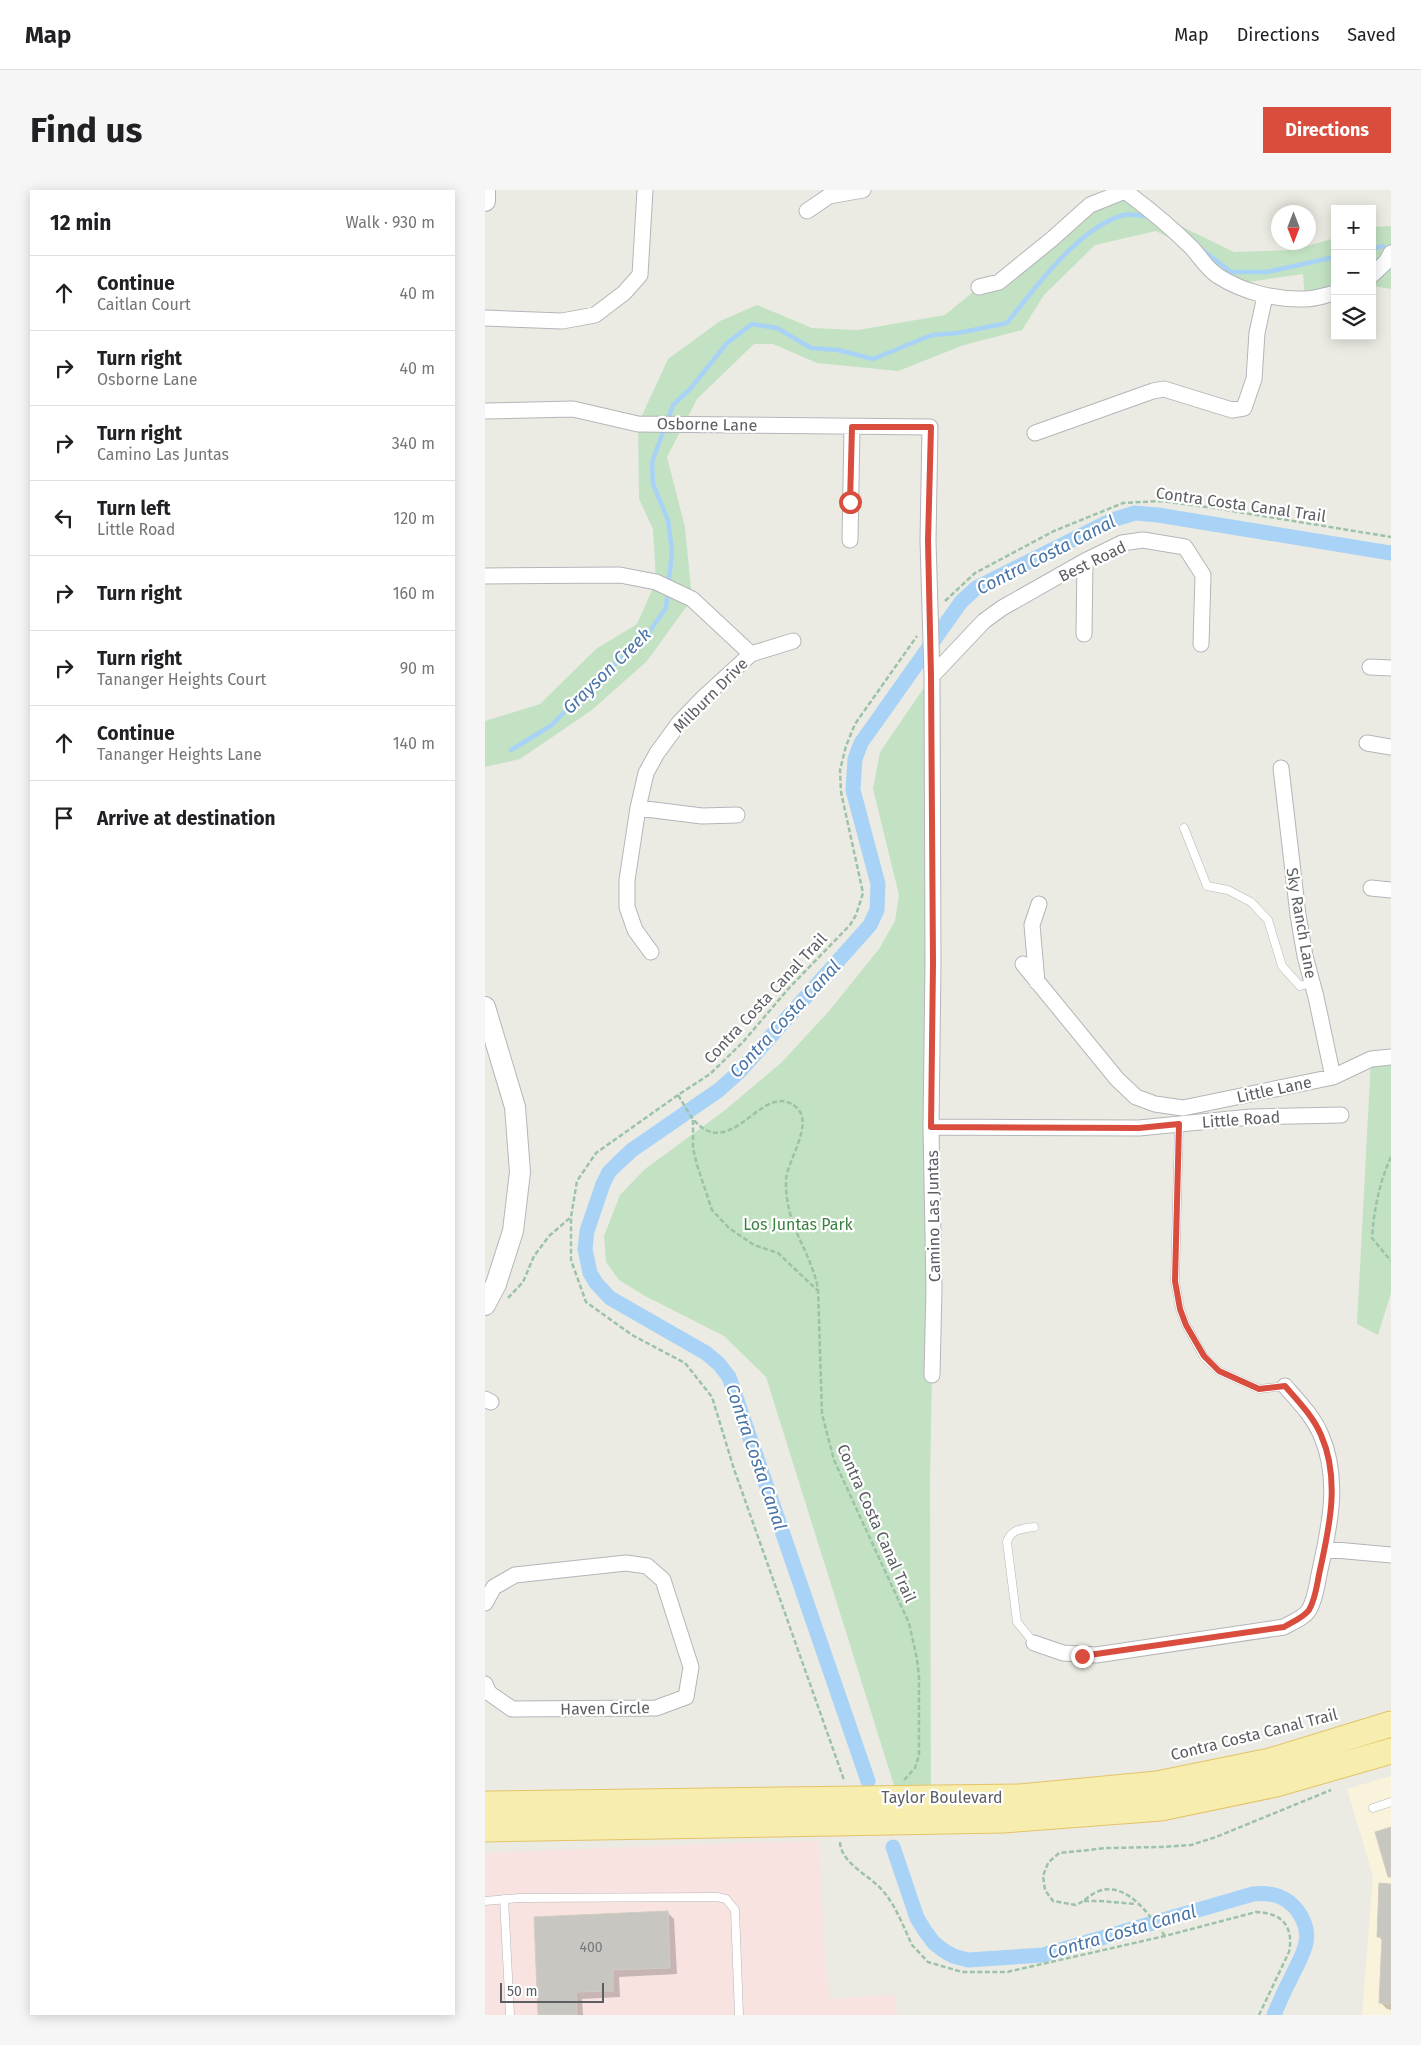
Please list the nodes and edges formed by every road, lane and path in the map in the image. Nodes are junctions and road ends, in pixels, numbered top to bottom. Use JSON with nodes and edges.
{"nodes":[{"id":1,"x":485,"y":190,"type":"edge"},
{"id":2,"x":645,"y":190,"type":"edge"},
{"id":3,"x":863,"y":190,"type":"edge"},
{"id":4,"x":1125,"y":191,"type":"edge"},
{"id":5,"x":485,"y":201,"type":"edge"},
{"id":6,"x":807,"y":211,"type":"dead end"},
{"id":7,"x":1391,"y":253,"type":"edge"},
{"id":8,"x":1376,"y":271,"type":"edge"},
{"id":9,"x":979,"y":287,"type":"dead end"},
{"id":10,"x":1331,"y":294,"type":"edge"},
{"id":11,"x":1265,"y":296,"type":"junction"},
{"id":12,"x":485,"y":318,"type":"edge"},
{"id":13,"x":485,"y":411,"type":"edge"},
{"id":14,"x":852,"y":427,"type":"junction"},
{"id":15,"x":931,"y":427,"type":"joint"},
{"id":16,"x":1035,"y":433,"type":"dead end"},
{"id":17,"x":1391,"y":537,"type":"edge"},
{"id":18,"x":850,"y":540,"type":"dead end"},
{"id":19,"x":1085,"y":561,"type":"junction"},
{"id":20,"x":485,"y":576,"type":"edge"},
{"id":21,"x":930,"y":620,"type":"junction"},
{"id":22,"x":1085,"y":634,"type":"dead end"},
{"id":23,"x":793,"y":641,"type":"dead end"},
{"id":24,"x":1201,"y":644,"type":"dead end"},
{"id":25,"x":751,"y":654,"type":"junction"},
{"id":26,"x":1370,"y":667,"type":"dead end"},
{"id":27,"x":1391,"y":668,"type":"edge"},
{"id":28,"x":931,"y":670,"type":"junction"},
{"id":29,"x":1367,"y":743,"type":"dead end"},
{"id":30,"x":1391,"y":747,"type":"edge"},
{"id":31,"x":1281,"y":768,"type":"dead end"},
{"id":32,"x":638,"y":808,"type":"junction"},
{"id":33,"x":737,"y":815,"type":"dead end"},
{"id":34,"x":1184,"y":828,"type":"dead end"},
{"id":35,"x":1371,"y":888,"type":"dead end"},
{"id":36,"x":1391,"y":890,"type":"edge"},
{"id":37,"x":1039,"y":904,"type":"dead end"},
{"id":38,"x":651,"y":952,"type":"dead end"},
{"id":39,"x":1023,"y":964,"type":"dead end"},
{"id":40,"x":1037,"y":982,"type":"junction"},
{"id":41,"x":1313,"y":982,"type":"junction"},
{"id":42,"x":485,"y":1007,"type":"edge"},
{"id":43,"x":1391,"y":1057,"type":"edge"},
{"id":44,"x":1333,"y":1077,"type":"junction"},
{"id":45,"x":677,"y":1095,"type":"junction"},
{"id":46,"x":1341,"y":1115,"type":"dead end"},
{"id":47,"x":692,"y":1118,"type":"junction"},
{"id":48,"x":1179,"y":1124,"type":"junction"},
{"id":49,"x":931,"y":1127,"type":"junction"},
{"id":50,"x":1391,"y":1157,"type":"edge"},
{"id":51,"x":571,"y":1218,"type":"junction"},
{"id":52,"x":1391,"y":1261,"type":"edge"},
{"id":53,"x":818,"y":1291,"type":"junction"},
{"id":54,"x":494,"y":1305,"type":"edge"},
{"id":55,"x":933,"y":1375,"type":"dead end"},
{"id":56,"x":1285,"y":1386,"type":"joint"},
{"id":57,"x":1034,"y":1527,"type":"dead end"},
{"id":58,"x":1325,"y":1549,"type":"junction"},
{"id":59,"x":1391,"y":1555,"type":"edge"},
{"id":60,"x":485,"y":1603,"type":"edge"},
{"id":61,"x":1034,"y":1643,"type":"joint"},
{"id":62,"x":485,"y":1684,"type":"edge"},
{"id":63,"x":1391,"y":1724,"type":"edge"},
{"id":64,"x":1391,"y":1751,"type":"edge"},
{"id":65,"x":910,"y":1783,"type":"dead end"},
{"id":66,"x":846,"y":1785,"type":"dead end"},
{"id":67,"x":1334,"y":1788,"type":"dead end"},
{"id":68,"x":1391,"y":1802,"type":"edge"},
{"id":69,"x":486,"y":1803,"type":"edge"},
{"id":70,"x":1373,"y":1808,"type":"dead end"},
{"id":71,"x":840,"y":1824,"type":"junction"},
{"id":72,"x":485,"y":1829,"type":"edge"},
{"id":73,"x":504,"y":1899,"type":"junction"},
{"id":74,"x":485,"y":1901,"type":"edge"},
{"id":75,"x":1083,"y":1902,"type":"junction"},
{"id":76,"x":1137,"y":1904,"type":"junction"},
{"id":77,"x":1165,"y":1936,"type":"junction"},
{"id":78,"x":510,"y":2015,"type":"edge"},
{"id":79,"x":739,"y":2015,"type":"edge"},
{"id":80,"x":1259,"y":2015,"type":"edge"}],
"edges":[{"from":1,"to":5,"type":"street"},
{"from":2,"to":12,"type":"street"},
{"from":3,"to":6,"type":"street"},
{"from":4,"to":9,"type":"street"},
{"from":4,"to":11,"type":"street"},
{"from":7,"to":8,"type":"street"},
{"from":10,"to":11,"type":"street"},
{"from":11,"to":16,"type":"street"},
{"from":13,"to":14,"type":"street","name":"Osborne Lane"},
{"from":14,"to":15,"type":"street","name":"Osborne Lane"},
{"from":14,"to":18,"type":"street"},
{"from":15,"to":21,"type":"street","name":"Camino Las Juntas"},
{"from":17,"to":21,"type":"path","name":"Contra Costa Canal Trail"},
{"from":19,"to":22,"type":"street"},
{"from":19,"to":24,"type":"street","name":"Best Road"},
{"from":19,"to":28,"type":"street","name":"Best Road"},
{"from":20,"to":25,"type":"street","name":"Milburn Drive"},
{"from":21,"to":28,"type":"street","name":"Camino Las Juntas"},
{"from":21,"to":45,"type":"path","name":"Contra Costa Canal Trail"},
{"from":23,"to":25,"type":"street"},
{"from":25,"to":32,"type":"street","name":"Milburn Drive"},
{"from":26,"to":27,"type":"street"},
{"from":28,"to":49,"type":"street","name":"Camino Las Juntas"},
{"from":29,"to":30,"type":"street"},
{"from":31,"to":41,"type":"street","name":"Sky Ranch Lane"},
{"from":32,"to":33,"type":"street"},
{"from":32,"to":38,"type":"street","name":"Milburn Drive"},
{"from":34,"to":41,"type":"lane"},
{"from":35,"to":36,"type":"street"},
{"from":37,"to":40,"type":"street"},
{"from":39,"to":40,"type":"street","name":"Little Lane"},
{"from":40,"to":44,"type":"street","name":"Little Lane"},
{"from":41,"to":44,"type":"street","name":"Sky Ranch Lane"},
{"from":42,"to":54,"type":"street"},
{"from":43,"to":44,"type":"street","name":"Little Lane"},
{"from":45,"to":47,"type":"path","name":"Contra Costa Canal Trail"},
{"from":45,"to":51,"type":"path"},
{"from":46,"to":48,"type":"street","name":"Little Road"},
{"from":47,"to":53,"type":"path"},
{"from":47,"to":53,"type":"path","name":"Contra Costa Canal Trail"},
{"from":48,"to":49,"type":"street","name":"Little Road"},
{"from":48,"to":56,"type":"lane"},
{"from":49,"to":55,"type":"street","name":"Camino Las Juntas"},
{"from":50,"to":52,"type":"path"},
{"from":51,"to":54,"type":"path"},
{"from":51,"to":66,"type":"path"},
{"from":53,"to":65,"type":"path","name":"Contra Costa Canal Trail"},
{"from":56,"to":58,"type":"street"},
{"from":57,"to":61,"type":"lane"},
{"from":58,"to":59,"type":"street"},
{"from":58,"to":61,"type":"street"},
{"from":60,"to":62,"type":"street","name":"Haven Circle"},
{"from":63,"to":69,"type":"main road","name":"Taylor Boulevard"},
{"from":64,"to":71,"type":"main road","name":"Taylor Boulevard"},
{"from":67,"to":75,"type":"path"},
{"from":68,"to":70,"type":"lane"},
{"from":71,"to":72,"type":"main road","name":"Taylor Boulevard"},
{"from":71,"to":77,"type":"path"},
{"from":73,"to":74,"type":"lane"},
{"from":73,"to":78,"type":"lane"},
{"from":73,"to":79,"type":"lane"},
{"from":75,"to":76,"type":"path"},
{"from":75,"to":76,"type":"path"},
{"from":76,"to":77,"type":"path"},
{"from":77,"to":80,"type":"path"}]}
